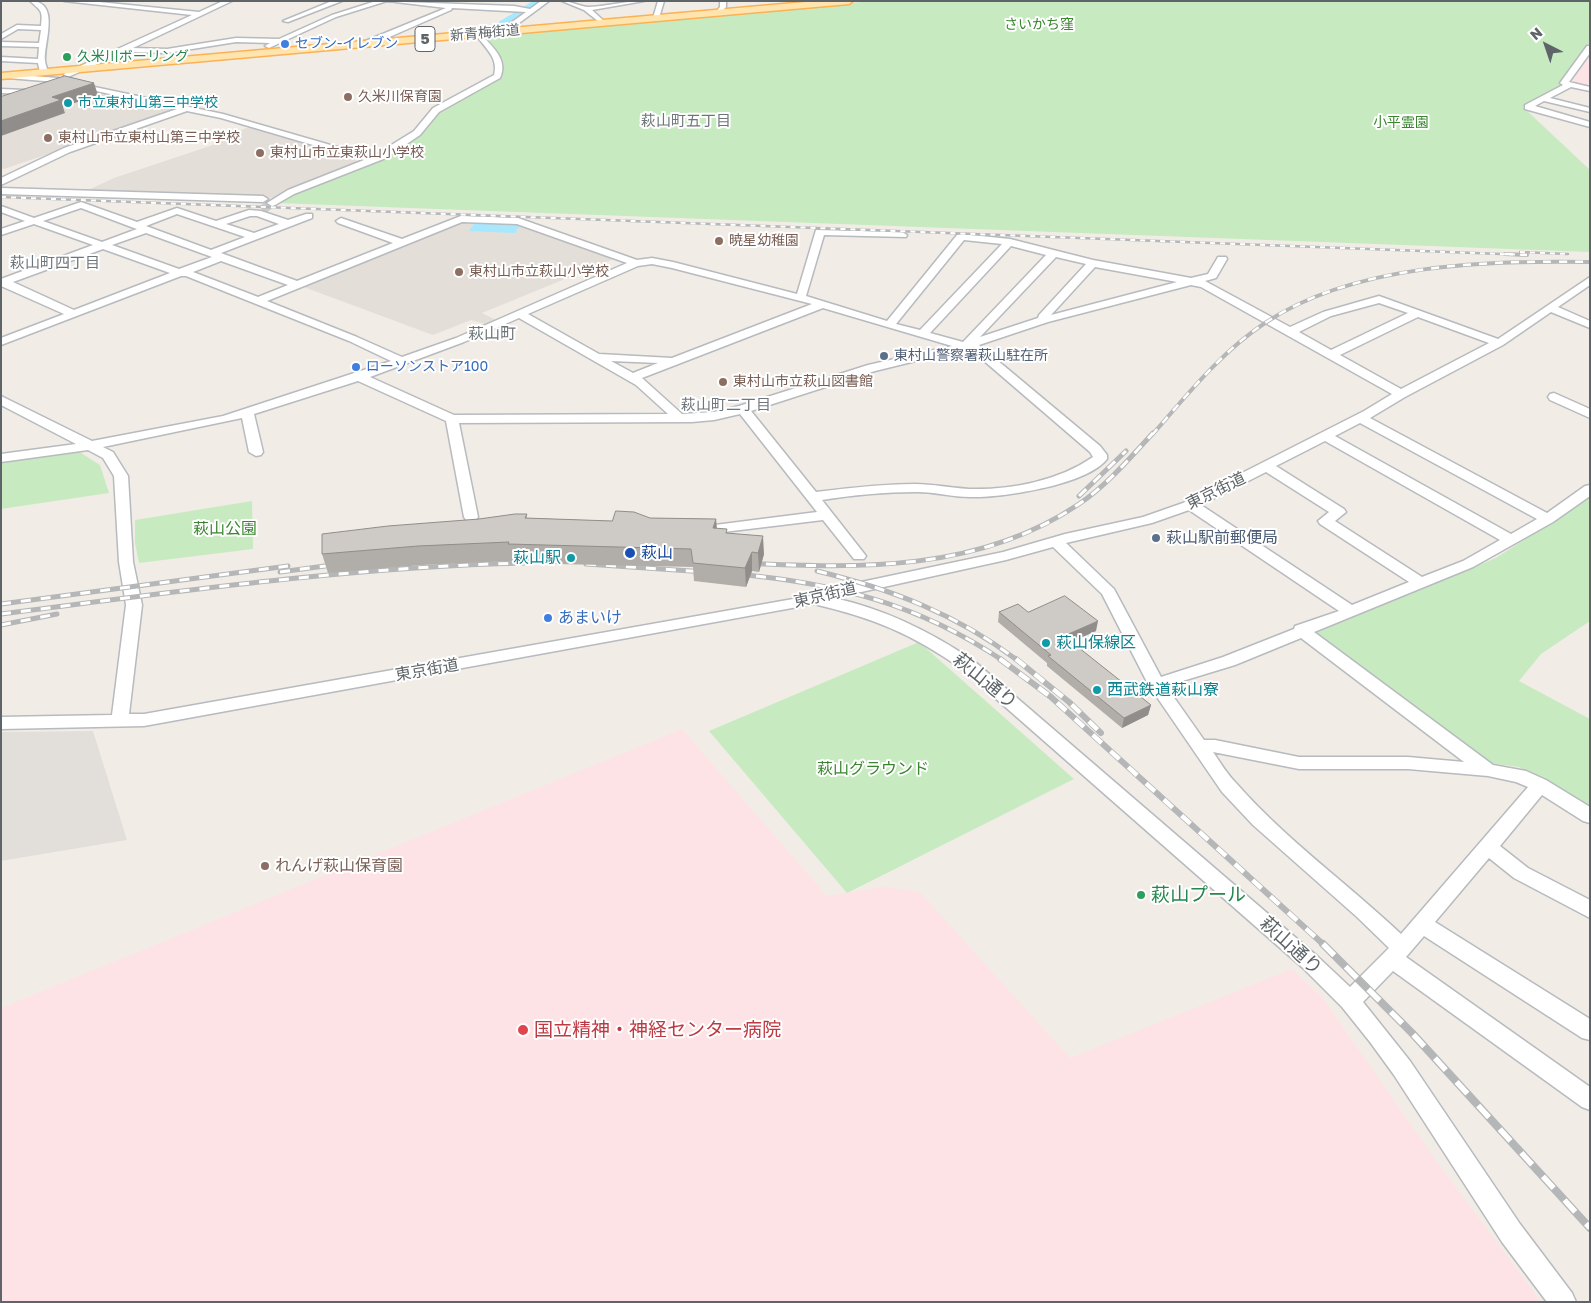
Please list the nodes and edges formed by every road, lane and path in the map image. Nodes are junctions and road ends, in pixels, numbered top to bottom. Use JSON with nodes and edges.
{"nodes":[{"id":1,"x":67,"y":1,"type":"edge"},
{"id":2,"x":229,"y":1,"type":"edge"},
{"id":3,"x":339,"y":1,"type":"edge"},
{"id":4,"x":384,"y":1,"type":"edge"},
{"id":5,"x":390,"y":1,"type":"edge"},
{"id":6,"x":427,"y":1,"type":"edge"},
{"id":7,"x":546,"y":1,"type":"edge"},
{"id":8,"x":565,"y":1,"type":"edge"},
{"id":9,"x":641,"y":1,"type":"edge"},
{"id":10,"x":661,"y":1,"type":"edge"},
{"id":11,"x":723,"y":1,"type":"edge"},
{"id":12,"x":849,"y":1,"type":"edge"},
{"id":13,"x":36,"y":2,"type":"edge"},
{"id":14,"x":419,"y":4,"type":"junction"},
{"id":15,"x":481,"y":4,"type":"edge"},
{"id":16,"x":197,"y":5,"type":"dead end"},
{"id":17,"x":455,"y":7,"type":"junction"},
{"id":18,"x":586,"y":9,"type":"junction"},
{"id":19,"x":529,"y":10,"type":"junction"},
{"id":20,"x":177,"y":12,"type":"junction"},
{"id":21,"x":718,"y":13,"type":"junction"},
{"id":22,"x":197,"y":14,"type":"junction"},
{"id":23,"x":656,"y":18,"type":"junction"},
{"id":24,"x":286,"y":21,"type":"dead end"},
{"id":25,"x":603,"y":23,"type":"junction"},
{"id":26,"x":44,"y":28,"type":"junction"},
{"id":27,"x":509,"y":31,"type":"junction"},
{"id":28,"x":478,"y":34,"type":"junction"},
{"id":29,"x":1,"y":37,"type":"edge"},
{"id":30,"x":279,"y":41,"type":"junction"},
{"id":31,"x":1,"y":44,"type":"edge"},
{"id":32,"x":366,"y":44,"type":"junction"},
{"id":33,"x":43,"y":45,"type":"junction"},
{"id":34,"x":1590,"y":48,"type":"edge"},
{"id":35,"x":124,"y":49,"type":"junction"},
{"id":36,"x":256,"y":54,"type":"junction"},
{"id":37,"x":1,"y":59,"type":"edge"},
{"id":38,"x":41,"y":61,"type":"junction"},
{"id":39,"x":78,"y":70,"type":"junction"},
{"id":40,"x":5,"y":76,"type":"edge"},
{"id":41,"x":58,"y":80,"type":"junction"},
{"id":42,"x":38,"y":82,"type":"junction"},
{"id":43,"x":1569,"y":85,"type":"junction"},
{"id":44,"x":1590,"y":90,"type":"edge"},
{"id":45,"x":1,"y":91,"type":"edge"},
{"id":46,"x":7,"y":99,"type":"edge"},
{"id":47,"x":1544,"y":99,"type":"junction"},
{"id":48,"x":188,"y":108,"type":"junction"},
{"id":49,"x":1590,"y":110,"type":"edge"},
{"id":50,"x":1590,"y":125,"type":"edge"},
{"id":51,"x":373,"y":160,"type":"junction"},
{"id":52,"x":1,"y":182,"type":"edge"},
{"id":53,"x":1,"y":191,"type":"edge"},
{"id":54,"x":1,"y":209,"type":"edge"},
{"id":55,"x":309,"y":216,"type":"dead end"},
{"id":56,"x":32,"y":221,"type":"junction"},
{"id":57,"x":341,"y":221,"type":"dead end"},
{"id":58,"x":216,"y":224,"type":"junction"},
{"id":59,"x":289,"y":224,"type":"junction"},
{"id":60,"x":142,"y":228,"type":"junction"},
{"id":61,"x":1,"y":232,"type":"edge"},
{"id":62,"x":902,"y":235,"type":"dead end"},
{"id":63,"x":255,"y":237,"type":"junction"},
{"id":64,"x":402,"y":242,"type":"junction"},
{"id":65,"x":1010,"y":242,"type":"junction"},
{"id":66,"x":103,"y":246,"type":"junction"},
{"id":67,"x":1054,"y":253,"type":"junction"},
{"id":68,"x":217,"y":255,"type":"junction"},
{"id":69,"x":1222,"y":259,"type":"dead end"},
{"id":70,"x":636,"y":263,"type":"junction"},
{"id":71,"x":1093,"y":263,"type":"junction"},
{"id":72,"x":179,"y":273,"type":"junction"},
{"id":73,"x":1590,"y":280,"type":"edge"},
{"id":74,"x":1193,"y":281,"type":"junction"},
{"id":75,"x":2,"y":283,"type":"edge"},
{"id":76,"x":297,"y":285,"type":"junction"},
{"id":77,"x":799,"y":299,"type":"junction"},
{"id":78,"x":258,"y":301,"type":"junction"},
{"id":79,"x":823,"y":304,"type":"junction"},
{"id":80,"x":1550,"y":308,"type":"junction"},
{"id":81,"x":1418,"y":313,"type":"junction"},
{"id":82,"x":73,"y":314,"type":"junction"},
{"id":83,"x":521,"y":315,"type":"junction"},
{"id":84,"x":1044,"y":320,"type":"junction"},
{"id":85,"x":889,"y":325,"type":"junction"},
{"id":86,"x":1590,"y":325,"type":"edge"},
{"id":87,"x":1290,"y":332,"type":"junction"},
{"id":88,"x":922,"y":335,"type":"junction"},
{"id":89,"x":1,"y":342,"type":"edge"},
{"id":90,"x":1499,"y":343,"type":"junction"},
{"id":91,"x":968,"y":345,"type":"junction"},
{"id":92,"x":1331,"y":354,"type":"junction"},
{"id":93,"x":597,"y":357,"type":"junction"},
{"id":94,"x":674,"y":361,"type":"junction"},
{"id":95,"x":402,"y":362,"type":"junction"},
{"id":96,"x":360,"y":377,"type":"junction"},
{"id":97,"x":633,"y":377,"type":"junction"},
{"id":98,"x":1401,"y":394,"type":"junction"},
{"id":99,"x":1554,"y":397,"type":"dead end"},
{"id":100,"x":1,"y":400,"type":"edge"},
{"id":101,"x":743,"y":409,"type":"junction"},
{"id":102,"x":247,"y":412,"type":"junction"},
{"id":103,"x":1590,"y":414,"type":"edge"},
{"id":104,"x":679,"y":418,"type":"junction"},
{"id":105,"x":1361,"y":418,"type":"junction"},
{"id":106,"x":452,"y":419,"type":"junction"},
{"id":107,"x":1324,"y":435,"type":"junction"},
{"id":108,"x":88,"y":446,"type":"junction"},
{"id":109,"x":256,"y":452,"type":"dead end"},
{"id":110,"x":1,"y":458,"type":"edge"},
{"id":111,"x":1266,"y":466,"type":"junction"},
{"id":112,"x":1590,"y":489,"type":"edge"},
{"id":113,"x":811,"y":497,"type":"junction"},
{"id":114,"x":1192,"y":505,"type":"junction"},
{"id":115,"x":826,"y":515,"type":"junction"},
{"id":116,"x":471,"y":517,"type":"dead end"},
{"id":117,"x":1548,"y":518,"type":"junction"},
{"id":118,"x":682,"y":532,"type":"edge"},
{"id":119,"x":1511,"y":540,"type":"junction"},
{"id":120,"x":1056,"y":541,"type":"junction"},
{"id":121,"x":859,"y":556,"type":"dead end"},
{"id":122,"x":1420,"y":583,"type":"junction"},
{"id":123,"x":812,"y":600,"type":"junction"},
{"id":124,"x":1350,"y":611,"type":"junction"},
{"id":125,"x":1301,"y":630,"type":"junction"},
{"id":126,"x":1156,"y":684,"type":"junction"},
{"id":127,"x":120,"y":721,"type":"junction"},
{"id":128,"x":1,"y":723,"type":"edge"},
{"id":129,"x":1199,"y":746,"type":"junction"},
{"id":130,"x":1488,"y":770,"type":"junction"},
{"id":131,"x":1540,"y":785,"type":"junction"},
{"id":132,"x":1590,"y":816,"type":"edge"},
{"id":133,"x":1488,"y":847,"type":"junction"},
{"id":134,"x":1590,"y":910,"type":"edge"},
{"id":135,"x":1422,"y":924,"type":"junction"},
{"id":136,"x":1396,"y":953,"type":"junction"},
{"id":137,"x":1350,"y":1001,"type":"junction"},
{"id":138,"x":1590,"y":1031,"type":"edge"},
{"id":139,"x":1590,"y":1100,"type":"edge"},
{"id":140,"x":1563,"y":1302,"type":"edge"}],
"edges":[{"from":1,"to":20,"type":"street"},
{"from":2,"to":22,"type":"street"},
{"from":3,"to":24,"type":"street"},
{"from":4,"to":30,"type":"street"},
{"from":5,"to":14,"type":"street"},
{"from":6,"to":14,"type":"street"},
{"from":7,"to":19,"type":"street"},
{"from":8,"to":18,"type":"street"},
{"from":9,"to":18,"type":"street"},
{"from":10,"to":23,"type":"street"},
{"from":11,"to":21,"type":"street"},
{"from":12,"to":21,"type":"main road","name":"新青梅街道","number":"5"},
{"from":13,"to":26,"type":"street"},
{"from":14,"to":17,"type":"street"},
{"from":15,"to":17,"type":"street"},
{"from":15,"to":19,"type":"street"},
{"from":16,"to":20,"type":"street"},
{"from":17,"to":32,"type":"street"},
{"from":18,"to":25,"type":"street"},
{"from":19,"to":27,"type":"street"},
{"from":20,"to":22,"type":"street"},
{"from":21,"to":23,"type":"main road","name":"新青梅街道","number":"5"},
{"from":22,"to":35,"type":"street"},
{"from":23,"to":25,"type":"main road","name":"新青梅街道","number":"5"},
{"from":25,"to":27,"type":"main road","name":"新青梅街道","number":"5"},
{"from":26,"to":29,"type":"street"},
{"from":26,"to":33,"type":"street"},
{"from":27,"to":28,"type":"main road","name":"新青梅街道","number":"5"},
{"from":28,"to":32,"type":"main road","name":"新青梅街道","number":"5"},
{"from":28,"to":51,"type":"street"},
{"from":30,"to":35,"type":"street"},
{"from":30,"to":36,"type":"street"},
{"from":31,"to":33,"type":"street"},
{"from":32,"to":36,"type":"main road","name":"新青梅街道","number":"5"},
{"from":33,"to":38,"type":"street"},
{"from":34,"to":43,"type":"street"},
{"from":35,"to":39,"type":"street"},
{"from":36,"to":39,"type":"main road","name":"新青梅街道","number":"5"},
{"from":37,"to":38,"type":"street"},
{"from":38,"to":42,"type":"street"},
{"from":39,"to":41,"type":"street"},
{"from":39,"to":42,"type":"main road","name":"新青梅街道","number":"5"},
{"from":40,"to":42,"type":"main road","name":"新青梅街道","number":"5"},
{"from":41,"to":42,"type":"street"},
{"from":41,"to":48,"type":"street"},
{"from":42,"to":45,"type":"street"},
{"from":42,"to":46,"type":"street"},
{"from":43,"to":44,"type":"street"},
{"from":43,"to":47,"type":"street"},
{"from":47,"to":49,"type":"street"},
{"from":47,"to":50,"type":"street"},
{"from":48,"to":51,"type":"street"},
{"from":48,"to":52,"type":"street"},
{"from":51,"to":53,"type":"street"},
{"from":54,"to":56,"type":"street"},
{"from":55,"to":59,"type":"street"},
{"from":56,"to":60,"type":"street"},
{"from":56,"to":61,"type":"street"},
{"from":56,"to":66,"type":"street"},
{"from":57,"to":64,"type":"street"},
{"from":58,"to":59,"type":"street"},
{"from":58,"to":60,"type":"street"},
{"from":58,"to":63,"type":"street"},
{"from":59,"to":63,"type":"street"},
{"from":60,"to":66,"type":"street"},
{"from":60,"to":68,"type":"street"},
{"from":62,"to":77,"type":"street"},
{"from":63,"to":68,"type":"street"},
{"from":64,"to":70,"type":"street"},
{"from":64,"to":76,"type":"street"},
{"from":65,"to":67,"type":"street"},
{"from":65,"to":85,"type":"street"},
{"from":65,"to":88,"type":"street"},
{"from":66,"to":72,"type":"street"},
{"from":66,"to":75,"type":"street"},
{"from":67,"to":71,"type":"street"},
{"from":67,"to":91,"type":"street"},
{"from":68,"to":72,"type":"street"},
{"from":68,"to":76,"type":"street"},
{"from":69,"to":74,"type":"street"},
{"from":70,"to":77,"type":"street"},
{"from":70,"to":83,"type":"street"},
{"from":71,"to":74,"type":"street"},
{"from":71,"to":84,"type":"street"},
{"from":72,"to":78,"type":"street"},
{"from":72,"to":82,"type":"street"},
{"from":73,"to":80,"type":"street","name":"東京街道"},
{"from":74,"to":84,"type":"street"},
{"from":74,"to":87,"type":"street"},
{"from":75,"to":82,"type":"street"},
{"from":76,"to":78,"type":"street"},
{"from":77,"to":79,"type":"street"},
{"from":78,"to":95,"type":"street"},
{"from":79,"to":85,"type":"street"},
{"from":79,"to":94,"type":"street"},
{"from":80,"to":86,"type":"street"},
{"from":80,"to":90,"type":"street","name":"東京街道"},
{"from":81,"to":87,"type":"street"},
{"from":81,"to":90,"type":"street"},
{"from":81,"to":92,"type":"street"},
{"from":82,"to":89,"type":"street"},
{"from":83,"to":93,"type":"street"},
{"from":83,"to":95,"type":"street"},
{"from":84,"to":91,"type":"street"},
{"from":85,"to":88,"type":"street"},
{"from":87,"to":92,"type":"street"},
{"from":88,"to":91,"type":"street"},
{"from":90,"to":98,"type":"street","name":"東京街道"},
{"from":91,"to":101,"type":"street"},
{"from":91,"to":113,"type":"street"},
{"from":92,"to":98,"type":"street"},
{"from":93,"to":94,"type":"street"},
{"from":93,"to":97,"type":"street"},
{"from":94,"to":97,"type":"street"},
{"from":95,"to":96,"type":"street"},
{"from":96,"to":102,"type":"street"},
{"from":96,"to":106,"type":"street"},
{"from":97,"to":104,"type":"street"},
{"from":98,"to":105,"type":"street","name":"東京街道"},
{"from":99,"to":103,"type":"street"},
{"from":100,"to":108,"type":"street"},
{"from":101,"to":104,"type":"street"},
{"from":101,"to":113,"type":"street"},
{"from":102,"to":108,"type":"street"},
{"from":102,"to":109,"type":"street"},
{"from":104,"to":106,"type":"street"},
{"from":105,"to":107,"type":"street","name":"東京街道"},
{"from":105,"to":117,"type":"street"},
{"from":106,"to":116,"type":"street"},
{"from":107,"to":111,"type":"street","name":"東京街道"},
{"from":107,"to":119,"type":"street"},
{"from":108,"to":110,"type":"street"},
{"from":108,"to":127,"type":"street"},
{"from":111,"to":114,"type":"street","name":"東京街道"},
{"from":111,"to":122,"type":"street"},
{"from":112,"to":117,"type":"street"},
{"from":113,"to":115,"type":"street"},
{"from":114,"to":120,"type":"street","name":"東京街道"},
{"from":114,"to":124,"type":"street"},
{"from":115,"to":118,"type":"street"},
{"from":115,"to":121,"type":"street"},
{"from":117,"to":119,"type":"street"},
{"from":119,"to":122,"type":"street"},
{"from":120,"to":123,"type":"street","name":"東京街道"},
{"from":120,"to":126,"type":"street"},
{"from":122,"to":124,"type":"street"},
{"from":123,"to":127,"type":"street","name":"東京街道"},
{"from":123,"to":137,"type":"street","name":"萩山通り"},
{"from":124,"to":125,"type":"street"},
{"from":125,"to":126,"type":"street"},
{"from":125,"to":130,"type":"street"},
{"from":126,"to":129,"type":"street"},
{"from":127,"to":128,"type":"street","name":"東京街道"},
{"from":129,"to":130,"type":"street"},
{"from":129,"to":136,"type":"street"},
{"from":130,"to":131,"type":"street"},
{"from":131,"to":132,"type":"street"},
{"from":131,"to":133,"type":"street"},
{"from":133,"to":134,"type":"street"},
{"from":133,"to":135,"type":"street"},
{"from":135,"to":136,"type":"street"},
{"from":135,"to":138,"type":"street"},
{"from":136,"to":137,"type":"street"},
{"from":136,"to":139,"type":"street"},
{"from":137,"to":140,"type":"street","name":"萩山通り"}]}
